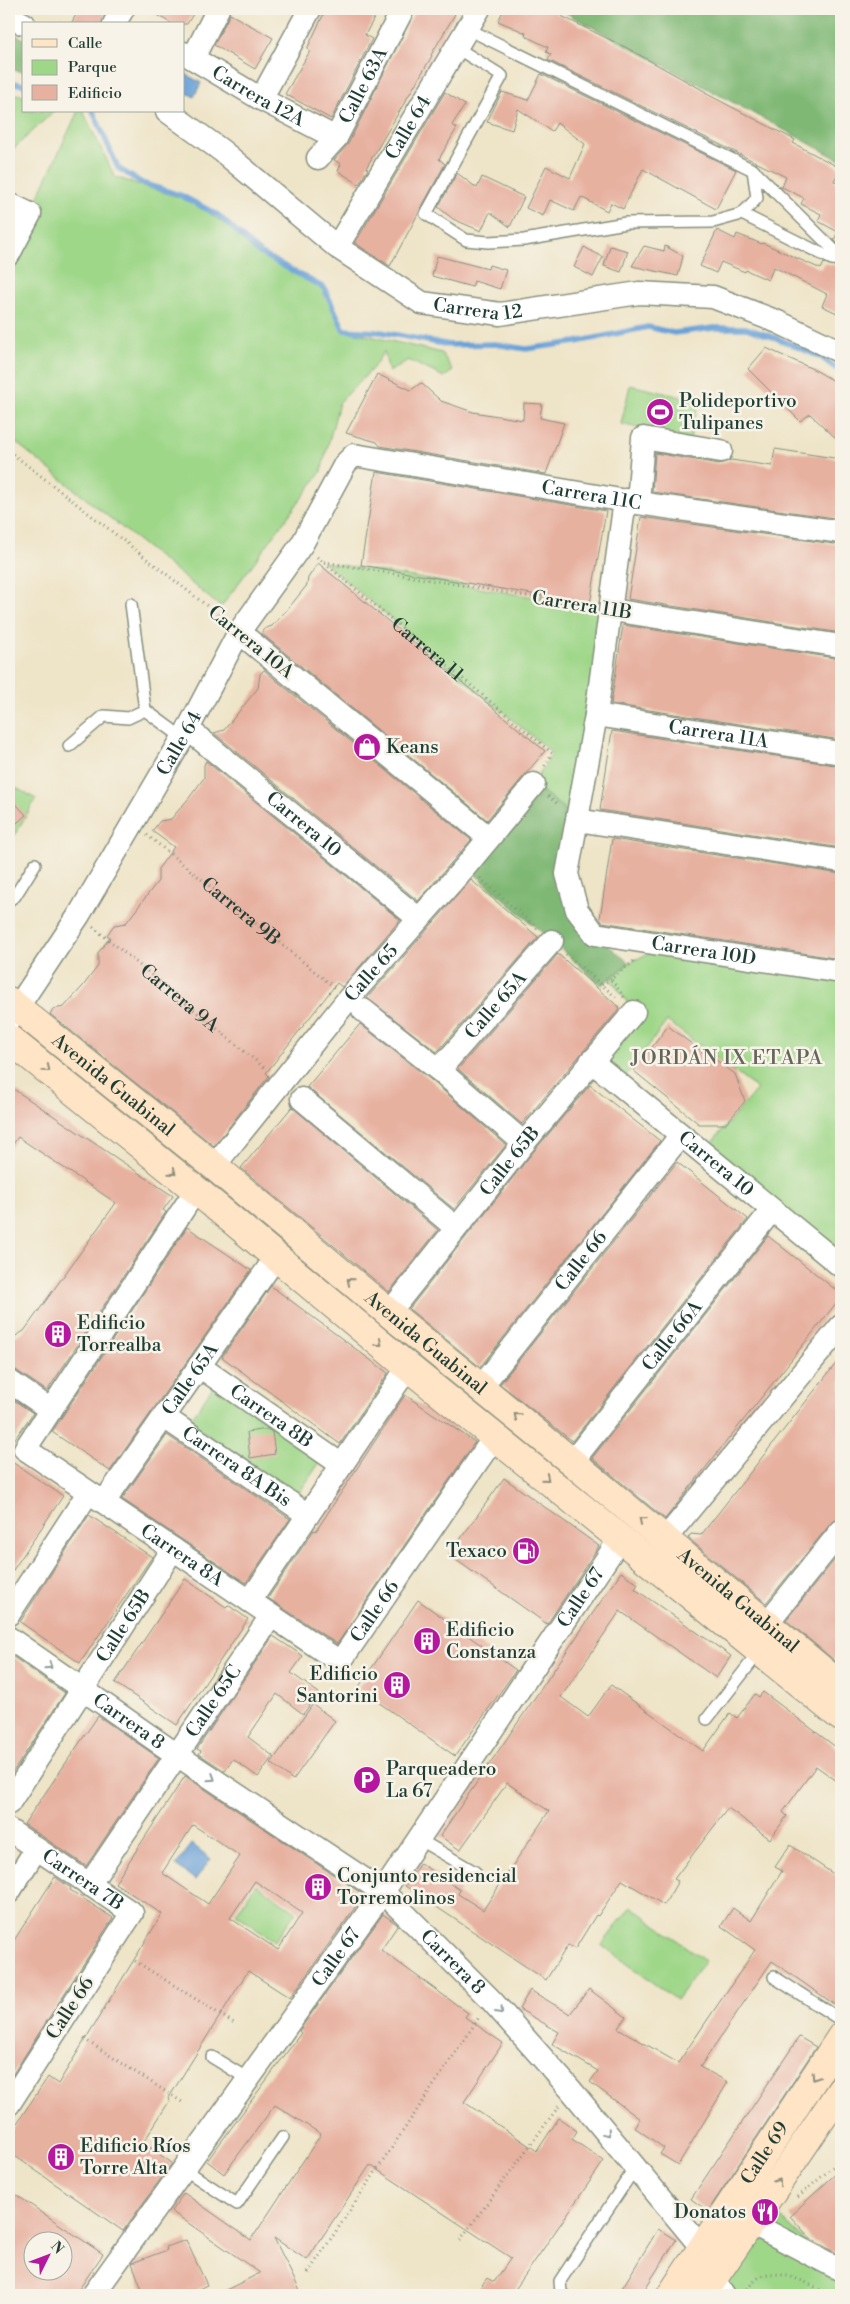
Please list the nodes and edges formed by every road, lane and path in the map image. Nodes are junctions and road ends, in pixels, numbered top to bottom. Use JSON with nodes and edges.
{"nodes":[{"id":1,"x":218,"y":9,"type":"edge"},
{"id":2,"x":310,"y":9,"type":"edge"},
{"id":3,"x":403,"y":9,"type":"edge"},
{"id":4,"x":479,"y":9,"type":"edge"},
{"id":5,"x":9,"y":17,"type":"edge"},
{"id":6,"x":22,"y":23,"type":"edge"},
{"id":7,"x":462,"y":39,"type":"junction"},
{"id":8,"x":188,"y":55,"type":"edge"},
{"id":9,"x":261,"y":99,"type":"junction"},
{"id":10,"x":167,"y":112,"type":"edge"},
{"id":11,"x":336,"y":138,"type":"junction"},
{"id":12,"x":318,"y":158,"type":"dead end"},
{"id":13,"x":754,"y":170,"type":"junction"},
{"id":14,"x":9,"y":204,"type":"edge"},
{"id":15,"x":742,"y":214,"type":"junction"},
{"id":16,"x":337,"y":247,"type":"junction"},
{"id":17,"x":9,"y":254,"type":"edge"},
{"id":18,"x":841,"y":258,"type":"edge"},
{"id":19,"x":841,"y":352,"type":"edge"},
{"id":20,"x":9,"y":451,"type":"edge"},
{"id":21,"x":720,"y":451,"type":"dead end"},
{"id":22,"x":345,"y":464,"type":"joint"},
{"id":23,"x":632,"y":502,"type":"junction"},
{"id":24,"x":841,"y":532,"type":"edge"},
{"id":25,"x":302,"y":544,"type":"junction"},
{"id":26,"x":323,"y":562,"type":"junction"},
{"id":27,"x":131,"y":604,"type":"dead end"},
{"id":28,"x":612,"y":610,"type":"junction"},
{"id":29,"x":239,"y":632,"type":"junction"},
{"id":30,"x":841,"y":646,"type":"edge"},
{"id":31,"x":145,"y":710,"type":"junction"},
{"id":32,"x":596,"y":716,"type":"junction"},
{"id":33,"x":186,"y":734,"type":"junction"},
{"id":34,"x":69,"y":746,"type":"dead end"},
{"id":35,"x":552,"y":753,"type":"dead end"},
{"id":36,"x":841,"y":753,"type":"edge"},
{"id":37,"x":534,"y":784,"type":"joint"},
{"id":38,"x":577,"y":820,"type":"junction"},
{"id":39,"x":133,"y":824,"type":"junction"},
{"id":40,"x":489,"y":838,"type":"junction"},
{"id":41,"x":841,"y":862,"type":"edge"},
{"id":42,"x":35,"y":864,"type":"dead end"},
{"id":43,"x":9,"y":900,"type":"edge"},
{"id":44,"x":79,"y":915,"type":"junction"},
{"id":45,"x":419,"y":919,"type":"junction"},
{"id":46,"x":552,"y":941,"type":"dead end"},
{"id":47,"x":663,"y":946,"type":"junction"},
{"id":48,"x":841,"y":972,"type":"edge"},
{"id":49,"x":612,"y":979,"type":"junction"},
{"id":50,"x":602,"y":985,"type":"dead end"},
{"id":51,"x":356,"y":1004,"type":"junction"},
{"id":52,"x":12,"y":1010,"type":"edge"},
{"id":53,"x":634,"y":1012,"type":"joint"},
{"id":54,"x":9,"y":1039,"type":"edge"},
{"id":55,"x":591,"y":1061,"type":"junction"},
{"id":56,"x":439,"y":1070,"type":"junction"},
{"id":57,"x":281,"y":1081,"type":"junction"},
{"id":58,"x":302,"y":1099,"type":"dead end"},
{"id":59,"x":681,"y":1135,"type":"junction"},
{"id":60,"x":524,"y":1143,"type":"junction"},
{"id":61,"x":214,"y":1166,"type":"junction"},
{"id":62,"x":196,"y":1190,"type":"junction"},
{"id":63,"x":772,"y":1210,"type":"junction"},
{"id":64,"x":455,"y":1227,"type":"junction"},
{"id":65,"x":276,"y":1256,"type":"junction"},
{"id":66,"x":841,"y":1266,"type":"edge"},
{"id":67,"x":389,"y":1313,"type":"junction"},
{"id":68,"x":841,"y":1326,"type":"edge"},
{"id":69,"x":199,"y":1366,"type":"junction"},
{"id":70,"x":408,"y":1367,"type":"junction"},
{"id":71,"x":9,"y":1381,"type":"edge"},
{"id":72,"x":481,"y":1387,"type":"junction"},
{"id":73,"x":51,"y":1410,"type":"junction"},
{"id":74,"x":164,"y":1417,"type":"junction"},
{"id":75,"x":495,"y":1436,"type":"junction"},
{"id":76,"x":572,"y":1462,"type":"junction"},
{"id":77,"x":342,"y":1465,"type":"junction"},
{"id":78,"x":96,"y":1497,"type":"junction"},
{"id":79,"x":308,"y":1515,"type":"junction"},
{"id":80,"x":841,"y":1531,"type":"edge"},
{"id":81,"x":620,"y":1539,"type":"junction"},
{"id":82,"x":665,"y":1539,"type":"junction"},
{"id":83,"x":172,"y":1549,"type":"junction"},
{"id":84,"x":250,"y":1601,"type":"junction"},
{"id":85,"x":9,"y":1614,"type":"edge"},
{"id":86,"x":271,"y":1616,"type":"junction"},
{"id":87,"x":767,"y":1623,"type":"junction"},
{"id":88,"x":9,"y":1638,"type":"edge"},
{"id":89,"x":760,"y":1651,"type":"junction"},
{"id":90,"x":340,"y":1662,"type":"joint"},
{"id":91,"x":841,"y":1686,"type":"edge"},
{"id":92,"x":83,"y":1690,"type":"junction"},
{"id":93,"x":841,"y":1717,"type":"edge"},
{"id":94,"x":707,"y":1719,"type":"dead end"},
{"id":95,"x":177,"y":1755,"type":"junction"},
{"id":96,"x":9,"y":1803,"type":"edge"},
{"id":97,"x":9,"y":1830,"type":"edge"},
{"id":98,"x":418,"y":1840,"type":"junction"},
{"id":99,"x":36,"y":1849,"type":"junction"},
{"id":100,"x":475,"y":1872,"type":"dead end"},
{"id":101,"x":89,"y":1885,"type":"junction"},
{"id":102,"x":9,"y":1892,"type":"edge"},
{"id":103,"x":383,"y":1892,"type":"junction"},
{"id":104,"x":132,"y":1913,"type":"joint"},
{"id":105,"x":135,"y":1961,"type":"dead end"},
{"id":106,"x":774,"y":1977,"type":"dead end"},
{"id":107,"x":491,"y":2000,"type":"junction"},
{"id":108,"x":841,"y":2020,"type":"edge"},
{"id":109,"x":234,"y":2023,"type":"dead end"},
{"id":110,"x":841,"y":2037,"type":"edge"},
{"id":111,"x":84,"y":2039,"type":"dead end"},
{"id":112,"x":212,"y":2057,"type":"dead end"},
{"id":113,"x":248,"y":2080,"type":"junction"},
{"id":114,"x":571,"y":2090,"type":"junction"},
{"id":115,"x":841,"y":2090,"type":"edge"},
{"id":116,"x":182,"y":2102,"type":"dead end"},
{"id":117,"x":9,"y":2104,"type":"edge"},
{"id":118,"x":283,"y":2137,"type":"dead end"},
{"id":119,"x":841,"y":2160,"type":"edge"},
{"id":120,"x":636,"y":2168,"type":"junction"},
{"id":121,"x":184,"y":2169,"type":"junction"},
{"id":122,"x":793,"y":2201,"type":"dead end"},
{"id":123,"x":750,"y":2223,"type":"junction"},
{"id":124,"x":460,"y":2240,"type":"dead end"},
{"id":125,"x":702,"y":2248,"type":"junction"},
{"id":126,"x":841,"y":2270,"type":"edge"},
{"id":127,"x":308,"y":2273,"type":"dead end"},
{"id":128,"x":713,"y":2290,"type":"edge"},
{"id":129,"x":93,"y":2295,"type":"edge"},
{"id":130,"x":564,"y":2295,"type":"edge"},
{"id":131,"x":671,"y":2295,"type":"edge"},
{"id":132,"x":739,"y":2295,"type":"edge"},
{"id":133,"x":826,"y":2295,"type":"edge"}],
"edges":[{"from":1,"to":8,"type":"street"},
{"from":2,"to":9,"type":"street"},
{"from":3,"to":11,"type":"street","name":"Calle 63A"},
{"from":4,"to":7,"type":"street","name":"Calle 64"},
{"from":5,"to":6,"type":"street"},
{"from":7,"to":13,"type":"lane"},
{"from":7,"to":15,"type":"lane"},
{"from":7,"to":16,"type":"street","name":"Calle 64"},
{"from":8,"to":9,"type":"street","name":"Carrera 12A"},
{"from":9,"to":11,"type":"street","name":"Carrera 12A"},
{"from":10,"to":16,"type":"street","name":"Carrera 12"},
{"from":11,"to":12,"type":"street","name":"Calle 63A"},
{"from":13,"to":15,"type":"lane"},
{"from":13,"to":18,"type":"lane"},
{"from":14,"to":17,"type":"street"},
{"from":15,"to":18,"type":"lane"},
{"from":16,"to":19,"type":"street","name":"Carrera 12"},
{"from":20,"to":29,"type":"path","name":"Carrera 10A"},
{"from":21,"to":23,"type":"street"},
{"from":22,"to":23,"type":"street","name":"Carrera 11C"},
{"from":22,"to":25,"type":"street","name":"Calle 64"},
{"from":23,"to":24,"type":"street","name":"Carrera 11C"},
{"from":23,"to":28,"type":"street"},
{"from":25,"to":26,"type":"path","name":"Carrera 11"},
{"from":25,"to":29,"type":"street","name":"Calle 64"},
{"from":26,"to":28,"type":"path","name":"Carrera 11B"},
{"from":26,"to":35,"type":"path","name":"Carrera 11"},
{"from":27,"to":31,"type":"lane"},
{"from":28,"to":30,"type":"street","name":"Carrera 11B"},
{"from":28,"to":32,"type":"street"},
{"from":29,"to":33,"type":"street","name":"Calle 64"},
{"from":29,"to":40,"type":"street","name":"Carrera 10A"},
{"from":31,"to":33,"type":"lane"},
{"from":31,"to":34,"type":"lane"},
{"from":32,"to":36,"type":"street","name":"Carrera 11A"},
{"from":32,"to":38,"type":"street"},
{"from":33,"to":39,"type":"street","name":"Calle 64"},
{"from":33,"to":45,"type":"street","name":"Carrera 10"},
{"from":37,"to":38,"type":"path"},
{"from":37,"to":40,"type":"street","name":"Calle 65"},
{"from":38,"to":41,"type":"street"},
{"from":38,"to":47,"type":"street","name":"Carrera 10D"},
{"from":39,"to":44,"type":"street","name":"Calle 64"},
{"from":39,"to":51,"type":"path","name":"Carrera 9B"},
{"from":40,"to":45,"type":"street","name":"Calle 65"},
{"from":42,"to":43,"type":"lane"},
{"from":44,"to":52,"type":"street","name":"Calle 64"},
{"from":44,"to":57,"type":"path","name":"Carrera 9A"},
{"from":45,"to":51,"type":"street","name":"Calle 65"},
{"from":46,"to":56,"type":"street","name":"Calle 65A"},
{"from":47,"to":48,"type":"street","name":"Carrera 10D"},
{"from":47,"to":49,"type":"path"},
{"from":49,"to":50,"type":"path"},
{"from":49,"to":53,"type":"path"},
{"from":51,"to":56,"type":"street"},
{"from":51,"to":57,"type":"street","name":"Calle 65"},
{"from":52,"to":61,"type":"main road","name":"Avenida Guabinal"},
{"from":53,"to":55,"type":"street","name":"Calle 65B"},
{"from":54,"to":62,"type":"main road","name":"Avenida Guabinal","one_way":true},
{"from":55,"to":59,"type":"street","name":"Carrera 10"},
{"from":55,"to":60,"type":"street","name":"Calle 65B"},
{"from":56,"to":60,"type":"street"},
{"from":57,"to":61,"type":"street","name":"Calle 65"},
{"from":58,"to":64,"type":"street"},
{"from":59,"to":63,"type":"street","name":"Carrera 10"},
{"from":59,"to":72,"type":"street","name":"Calle 66"},
{"from":60,"to":64,"type":"street","name":"Calle 65B"},
{"from":67,"to":61,"type":"main road","name":"Avenida Guabinal","one_way":true},
{"from":62,"to":65,"type":"main road","name":"Avenida Guabinal"},
{"from":62,"to":73,"type":"street"},
{"from":63,"to":66,"type":"street","name":"Carrera 10"},
{"from":63,"to":76,"type":"street","name":"Calle 66A"},
{"from":64,"to":67,"type":"street","name":"Calle 65B"},
{"from":65,"to":69,"type":"street","name":"Calle 65A"},
{"from":65,"to":70,"type":"main road","name":"Avenida Guabinal","one_way":true},
{"from":67,"to":72,"type":"main road","name":"Avenida Guabinal"},
{"from":68,"to":82,"type":"street"},
{"from":69,"to":74,"type":"street","name":"Calle 65A"},
{"from":69,"to":77,"type":"street","name":"Carrera 8B"},
{"from":70,"to":75,"type":"main road","name":"Avenida Guabinal"},
{"from":70,"to":77,"type":"street"},
{"from":71,"to":73,"type":"street"},
{"from":76,"to":72,"type":"main road","name":"Avenida Guabinal","one_way":true},
{"from":73,"to":78,"type":"street","name":"Carrera 8A"},
{"from":74,"to":78,"type":"street","name":"Calle 65A"},
{"from":74,"to":79,"type":"street","name":"Carrera 8A Bis"},
{"from":75,"to":81,"type":"main road","name":"Avenida Guabinal","one_way":true},
{"from":75,"to":90,"type":"street","name":"Calle 66"},
{"from":82,"to":76,"type":"main road","name":"Avenida Guabinal","one_way":true},
{"from":77,"to":79,"type":"street"},
{"from":78,"to":83,"type":"street","name":"Carrera 8A"},
{"from":78,"to":85,"type":"street","name":"Calle 65A"},
{"from":79,"to":84,"type":"street"},
{"from":80,"to":87,"type":"street"},
{"from":81,"to":89,"type":"main road","name":"Avenida Guabinal"},
{"from":81,"to":98,"type":"street","name":"Calle 67"},
{"from":82,"to":87,"type":"main road","name":"Avenida Guabinal"},
{"from":83,"to":84,"type":"street","name":"Carrera 8A"},
{"from":83,"to":92,"type":"street","name":"Calle 65B"},
{"from":84,"to":86,"type":"street","name":"Carrera 8A"},
{"from":86,"to":90,"type":"street","name":"Carrera 8A"},
{"from":86,"to":95,"type":"street","name":"Calle 65C"},
{"from":87,"to":91,"type":"main road","name":"Avenida Guabinal"},
{"from":88,"to":92,"type":"street","name":"Carrera 8","one_way":true},
{"from":89,"to":93,"type":"main road","name":"Avenida Guabinal"},
{"from":89,"to":94,"type":"lane"},
{"from":92,"to":95,"type":"street","name":"Carrera 8"},
{"from":92,"to":96,"type":"street","name":"Calle 65B"},
{"from":95,"to":101,"type":"street","name":"Calle 65C"},
{"from":95,"to":103,"type":"street","name":"Carrera 8","one_way":true},
{"from":97,"to":99,"type":"street","name":"Carrera 7B"},
{"from":98,"to":100,"type":"lane"},
{"from":98,"to":103,"type":"street","name":"Calle 67"},
{"from":99,"to":101,"type":"street","name":"Carrera 7B"},
{"from":99,"to":102,"type":"street"},
{"from":101,"to":104,"type":"street","name":"Carrera 7B"},
{"from":103,"to":107,"type":"street","name":"Carrera 8"},
{"from":103,"to":113,"type":"street","name":"Calle 67"},
{"from":104,"to":117,"type":"street","name":"Calle 66"},
{"from":105,"to":109,"type":"path"},
{"from":106,"to":108,"type":"lane"},
{"from":107,"to":114,"type":"street","name":"Carrera 8","one_way":true},
{"from":107,"to":127,"type":"path"},
{"from":110,"to":125,"type":"main road","name":"Calle 69","one_way":true},
{"from":111,"to":116,"type":"path"},
{"from":112,"to":113,"type":"lane"},
{"from":113,"to":121,"type":"street","name":"Calle 67"},
{"from":114,"to":120,"type":"street","name":"Carrera 8","one_way":true},
{"from":114,"to":124,"type":"path"},
{"from":123,"to":115,"type":"main road","name":"Calle 69","one_way":true},
{"from":118,"to":121,"type":"lane"},
{"from":119,"to":122,"type":"path"},
{"from":120,"to":125,"type":"street","name":"Carrera 8"},
{"from":120,"to":130,"type":"lane"},
{"from":121,"to":129,"type":"street","name":"Calle 67"},
{"from":123,"to":126,"type":"street"},
{"from":123,"to":128,"type":"main road","name":"Calle 69"},
{"from":125,"to":128,"type":"street","name":"Carrera 8"},
{"from":125,"to":131,"type":"main road","name":"Calle 69"},
{"from":132,"to":133,"type":"path"}]}
